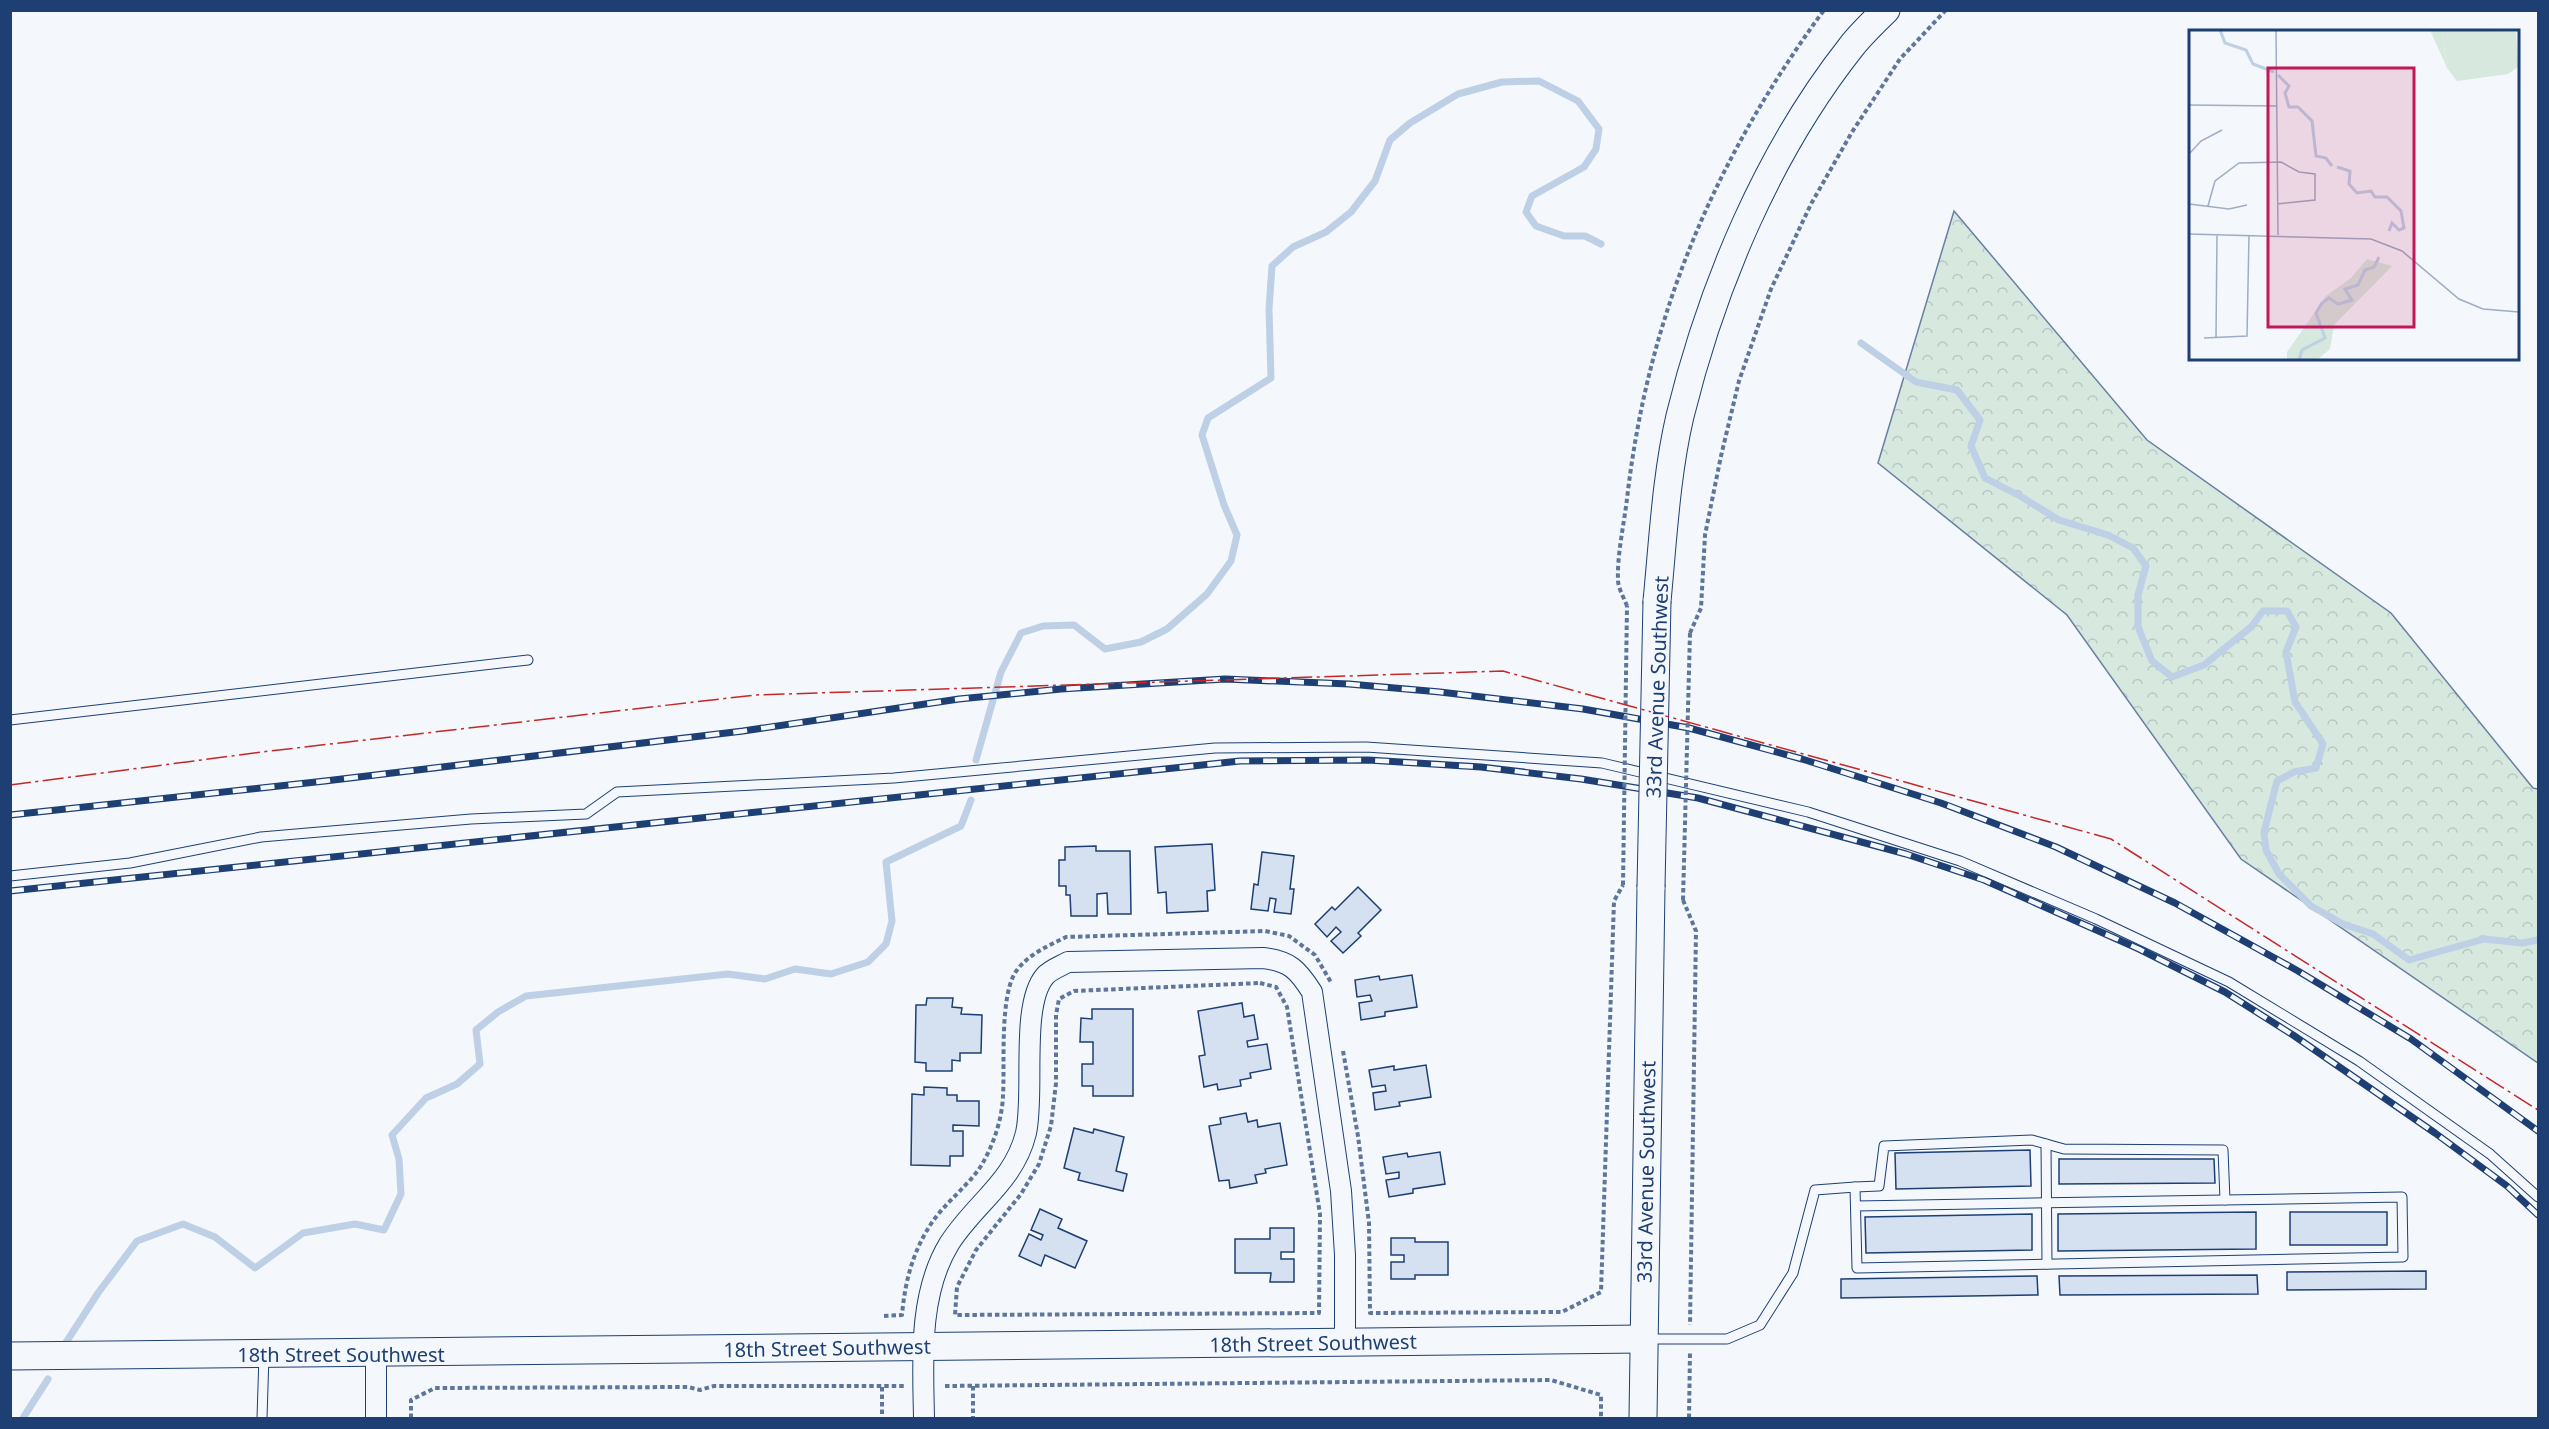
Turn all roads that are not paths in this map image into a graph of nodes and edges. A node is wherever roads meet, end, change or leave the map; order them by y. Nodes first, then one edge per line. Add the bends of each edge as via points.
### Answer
1 (1886, 10) edge
2 (528, 660) dead end
3 (10, 720) edge
4 (10, 876) edge
5 (2046, 1144) junction
6 (1855, 1187) junction
7 (2538, 1197) edge
8 (2225, 1200) junction
9 (2046, 1203) junction
10 (1856, 1206) junction
11 (2048, 1264) junction
12 (1643, 1339) junction
13 (1344, 1342) junction
14 (923, 1347) junction
15 (376, 1353) junction
16 (264, 1354) junction
17 (10, 1356) edge
18 (262, 1419) edge
19 (376, 1419) edge
20 (924, 1419) edge
21 (1643, 1419) edge

1 - 12 street, 33rd Avenue Southwest, bridge via 1852,46 1804,114 1744,227 1726,271 1680,417 1668,488 1657,601
2 - 3 lane
4 - 7 lane via 130,863 261,837 471,819 586,814 617,792 894,778 1215,747 1366,747 1602,763 1808,812 1960,861 2096,918 2229,982 2359,1061 2490,1154
5 - 6 lane via 2032,1140 1884,1146 1879,1186
5 - 8 lane via 2064,1149 2223,1150
5 - 9 lane
6 - 10 lane
6 - 12 lane via 1815,1190 1793,1273 1760,1325 1727,1339
8 - 9 lane
8 - 11 lane via 2402,1197 2403,1257
9 - 10 lane
9 - 11 lane
10 - 11 lane via 1857,1268
12 - 13 street, 18th Street Southwest
12 - 21 street, 33rd Avenue Southwest
13 - 14 street, 18th Street Southwest
13 - 14 street via 1341,1191 1312,992 1300,974 1281,960 1263,958 1068,962 1045,974 1033,997 1026,1132 1010,1173 949,1245 933,1278
14 - 15 street, 18th Street Southwest
14 - 20 street
15 - 16 street, 18th Street Southwest
15 - 19 street
16 - 17 street, 18th Street Southwest
16 - 18 lane

